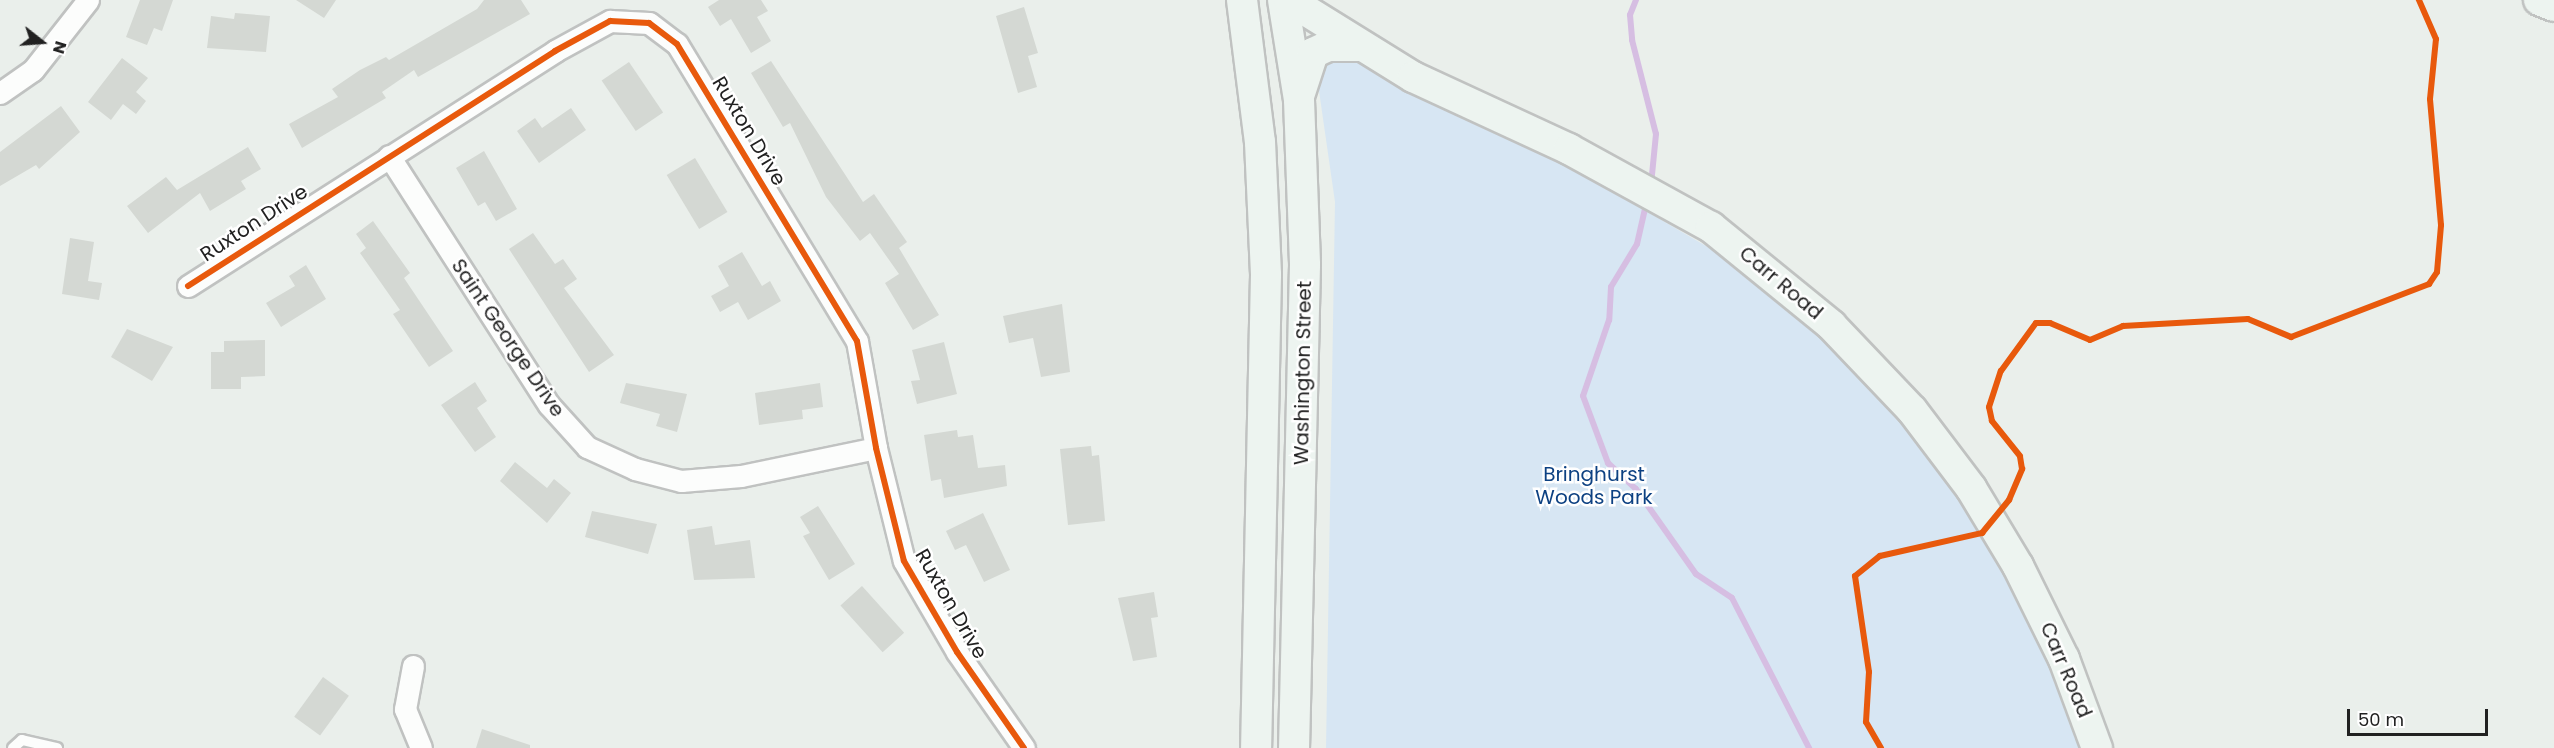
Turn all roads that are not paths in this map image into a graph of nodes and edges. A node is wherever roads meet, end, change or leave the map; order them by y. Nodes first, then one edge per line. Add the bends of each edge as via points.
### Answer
1 (88, 0) edge
2 (1242, 0) edge
3 (2539, 0) edge
4 (2554, 6) edge
5 (1293, 9) edge
6 (1359, 46) junction
7 (1253, 82) junction
8 (0, 93) edge
9 (1299, 100) junction
10 (389, 156) junction
11 (188, 286) dead end
12 (876, 448) junction
13 (413, 666) dead end
14 (14, 748) edge
15 (57, 748) edge
16 (421, 748) edge
17 (1024, 748) edge
18 (1256, 748) edge
19 (1294, 748) edge
20 (2097, 748) edge

1 - 8 street via 33,70
2 - 7 main road, Washington Street
3 - 4 main road
5 - 6 main road, Carr Road
5 - 7 main road via 1265,40
5 - 9 main road, Washington Street
6 - 9 main road via 1328,46 1313,53
6 - 20 main road, Carr Road via 1413,77 1569,149 1711,227 1831,325 1912,410 1971,488 2018,566 2064,659
7 - 18 main road, Washington Street via 1266,275
9 - 19 main road, Washington Street via 1305,265
10 - 11 street, Ruxton Drive
10 - 12 street, Saint George Drive via 549,405 587,447 635,469 681,481 741,476
10 - 12 street, Ruxton Drive via 610,21 649,23 677,44 857,341
12 - 17 street, Ruxton Drive via 904,561 957,652
13 - 16 street via 405,709
14 - 15 lane via 22,740

